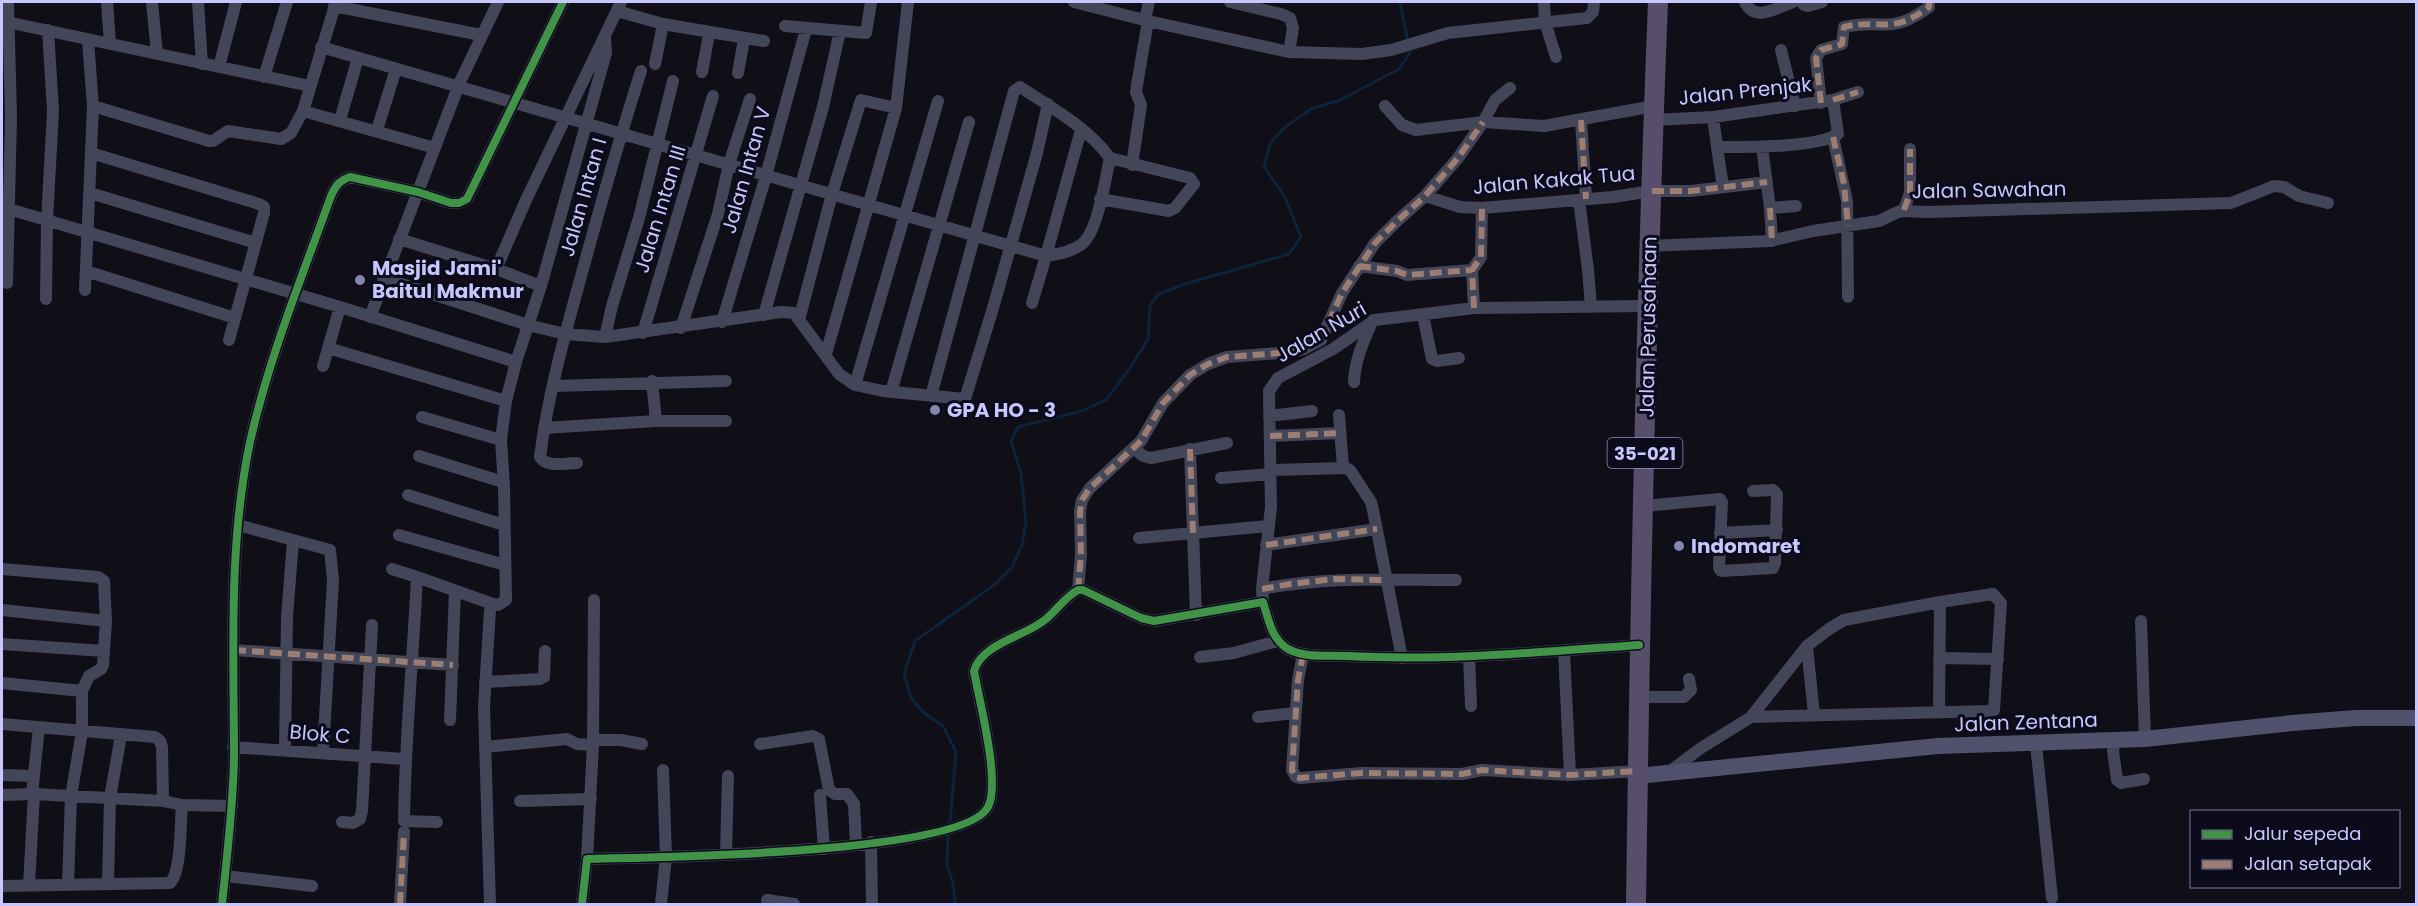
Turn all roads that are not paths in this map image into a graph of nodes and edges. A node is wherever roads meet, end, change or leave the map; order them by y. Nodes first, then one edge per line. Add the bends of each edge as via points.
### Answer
1 (8, 2) edge
2 (107, 2) edge
3 (152, 2) edge
4 (198, 2) edge
5 (236, 2) edge
6 (287, 2) edge
7 (498, 2) edge
8 (563, 2) edge
9 (871, 2) edge
10 (908, 2) edge
11 (1074, 2) edge
12 (1149, 2) edge
13 (1230, 2) edge
14 (1544, 2) edge
15 (1594, 2) edge
16 (1658, 2) edge
17 (1745, 2) edge
18 (1793, 2) edge
19 (1802, 2) edge
20 (1822, 2) edge
21 (1929, 2) edge
22 (335, 4) edge
23 (619, 6) edge
24 (1147, 21) junction
25 (5, 22) edge
26 (1545, 22) junction
27 (663, 24) junction
28 (785, 26) dead end
29 (806, 29) junction
30 (48, 30) junction
31 (840, 31) junction
32 (709, 34) junction
33 (481, 35) junction
34 (604, 37) junction
35 (744, 39) junction
36 (88, 41) junction
37 (764, 41) dead end
38 (110, 44) junction
39 (321, 47) junction
40 (1781, 50) dead end
41 (1288, 52) junction
42 (157, 54) junction
43 (1556, 57) dead end
44 (358, 58) junction
45 (202, 64) junction
46 (655, 64) dead end
47 (219, 67) junction
48 (396, 69) junction
49 (642, 71) dead end
50 (702, 72) dead end
51 (738, 73) dead end
52 (264, 76) junction
53 (673, 81) dead end
54 (309, 86) junction
55 (459, 87) junction
56 (1510, 88) dead end
57 (1858, 92) dead end
58 (714, 96) dead end
59 (750, 99) dead end
60 (938, 101) dead end
61 (514, 102) junction
62 (1830, 103) junction
63 (1048, 104) junction
64 (93, 106) junction
65 (1385, 106) dead end
66 (1795, 106) junction
67 (896, 108) junction
68 (303, 111) junction
69 (1654, 113) junction
70 (565, 116) junction
71 (1713, 117) junction
72 (340, 120) junction
73 (1581, 120) junction
74 (969, 122) dead end
75 (1483, 122) junction
76 (586, 124) junction
77 (377, 130) junction
78 (1081, 130) junction
79 (621, 134) junction
80 (1833, 137) junction
81 (658, 144) junction
82 (1717, 147) junction
83 (1762, 147) junction
84 (435, 148) junction
85 (1910, 149) dead end
86 (91, 153) junction
87 (696, 156) junction
88 (1110, 158) junction
89 (729, 164) junction
90 (1132, 165) junction
91 (766, 176) junction
92 (1767, 182) junction
93 (799, 185) junction
94 (1723, 187) junction
95 (1652, 191) junction
96 (418, 192) junction
97 (90, 193) junction
98 (832, 194) junction
99 (1425, 196) junction
100 (1100, 199) junction
101 (1582, 199) junction
102 (2328, 203) dead end
103 (869, 206) junction
104 (1796, 206) dead end
105 (5, 208) edge
106 (1482, 208) junction
107 (1770, 208) junction
108 (1904, 210) junction
109 (906, 215) junction
110 (47, 221) junction
111 (938, 225) junction
112 (1848, 226) junction
113 (87, 233) junction
114 (974, 234) junction
115 (399, 239) junction
116 (1772, 241) junction
117 (256, 243) junction
118 (1648, 246) junction
119 (1010, 247) junction
120 (1046, 256) junction
121 (1359, 266) junction
122 (496, 268) junction
123 (1472, 270) junction
124 (86, 271) junction
125 (383, 278) junction
126 (246, 281) junction
127 (7, 283) dead end
128 (541, 286) junction
129 (85, 290) dead end
130 (296, 294) junction
131 (1848, 297) dead end
132 (46, 299) dead end
133 (1032, 303) dead end
134 (1591, 306) junction
135 (1646, 306) junction
136 (340, 308) junction
137 (1474, 308) junction
138 (764, 315) junction
139 (1423, 315) junction
140 (370, 316) junction
141 (235, 318) junction
142 (799, 320) junction
143 (1373, 320) junction
144 (722, 322) junction
145 (528, 325) junction
146 (681, 328) junction
147 (644, 333) junction
148 (565, 334) junction
149 (605, 337) junction
150 (230, 340) dead end
151 (328, 348) junction
152 (826, 354) junction
153 (1308, 354) junction
154 (1460, 358) dead end
155 (516, 362) junction
156 (323, 366) dead end
157 (652, 381) junction
158 (726, 381) dead end
159 (1354, 381) dead end
160 (855, 385) junction
161 (553, 386) junction
162 (891, 392) junction
163 (931, 396) junction
164 (506, 401) junction
165 (1312, 411) dead end
166 (1338, 415) dead end
167 (1269, 416) junction
168 (422, 417) dead end
169 (726, 420) dead end
170 (656, 421) junction
171 (544, 428) junction
172 (1340, 433) junction
173 (1270, 436) junction
174 (501, 440) junction
175 (1227, 443) dead end
176 (1190, 449) junction
177 (1136, 450) junction
178 (419, 456) dead end
179 (577, 464) dead end
180 (1343, 468) junction
181 (1271, 472) junction
182 (1221, 478) dead end
183 (504, 482) junction
184 (1754, 491) dead end
185 (408, 495) dead end
186 (1644, 506) junction
187 (238, 525) junction
188 (504, 525) junction
189 (1269, 526) junction
190 (1377, 529) junction
191 (1777, 530) junction
192 (1193, 533) junction
193 (1720, 533) junction
194 (399, 535) dead end
195 (1139, 538) dead end
196 (293, 541) junction
197 (1266, 545) junction
198 (505, 565) junction
199 (2, 569) edge
200 (392, 569) dead end
201 (417, 577) junction
202 (1387, 580) junction
203 (1456, 580) dead end
204 (1262, 589) junction
205 (1078, 590) junction
206 (455, 591) junction
207 (594, 600) dead end
208 (1263, 602) junction
209 (1940, 602) junction
210 (2, 610) edge
211 (490, 610) dead end
212 (1196, 615) junction
213 (106, 621) junction
214 (2141, 621) dead end
215 (372, 625) dead end
216 (1277, 641) junction
217 (2, 644) edge
218 (1639, 645) junction
219 (1807, 646) junction
220 (234, 650) junction
221 (104, 651) junction
222 (545, 651) dead end
223 (1564, 651) junction
224 (286, 654) junction
225 (1302, 654) junction
226 (328, 657) junction
227 (1200, 657) dead end
228 (1469, 657) junction
229 (1402, 658) junction
230 (1939, 658) junction
231 (370, 659) junction
232 (1998, 659) junction
233 (413, 662) junction
234 (453, 665) junction
235 (1689, 679) dead end
236 (485, 682) junction
237 (2, 683) edge
238 (82, 691) junction
239 (1638, 697) junction
240 (1472, 706) dead end
241 (1938, 712) junction
242 (1295, 714) junction
243 (1814, 715) junction
244 (1258, 717) dead end
245 (1751, 717) junction
246 (2416, 718) edge
247 (450, 720) dead end
248 (2, 724) edge
249 (39, 727) junction
250 (81, 732) junction
251 (121, 735) junction
252 (2145, 739) junction
253 (2115, 740) junction
254 (593, 742) junction
255 (642, 744) dead end
256 (760, 744) dead end
257 (2036, 744) junction
258 (234, 747) junction
259 (485, 747) junction
260 (285, 750) junction
261 (323, 752) junction
262 (363, 756) junction
263 (404, 759) junction
264 (663, 770) dead end
265 (1637, 773) junction
266 (1666, 774) junction
267 (2, 775) edge
268 (33, 776) junction
269 (1570, 776) junction
270 (728, 777) dead end
271 (2144, 779) dead end
272 (33, 794) junction
273 (2, 795) edge
274 (820, 795) dead end
275 (70, 796) junction
276 (110, 798) junction
277 (591, 799) junction
278 (163, 801) junction
279 (520, 801) dead end
280 (182, 805) junction
281 (232, 806) junction
282 (342, 822) dead end
283 (437, 822) dead end
284 (404, 832) dead end
285 (872, 842) junction
286 (856, 844) junction
287 (824, 849) junction
288 (726, 855) junction
289 (666, 857) junction
290 (586, 859) junction
291 (225, 876) junction
292 (108, 883) junction
293 (68, 884) junction
294 (29, 885) junction
295 (2, 886) edge
296 (312, 886) dead end
297 (2052, 898) dead end
298 (767, 900) dead end
299 (222, 904) edge
300 (400, 904) edge
301 (490, 904) edge
302 (582, 904) edge
303 (661, 904) edge
304 (794, 904) edge
305 (872, 904) edge
306 (1636, 904) edge

1 - 25 street
2 - 38 street
3 - 42 street
4 - 45 street
5 - 47 street
6 - 52 street
7 - 33 street
8 - 61 street
9 - 31 street via 866,33
10 - 67 street
11 - 24 street
12 - 24 street
13 - 41 street via 1290,18 1293,28
14 - 26 street
15 - 26 street via 1593,12 1587,18
16 - 69 main road, Jalan Perusahaan / 35-021
17 - 18 street via 1752,12 1759,14
19 - 20 street via 1808,6
21 - 62 street via 1929,7 1906,22 1844,27 1842,44 1821,50 1816,58
22 - 33 street
22 - 39 street
23 - 27 street
23 - 34 street
24 - 41 street
24 - 90 street via 1136,92 1141,105
25 - 30 street
25 - 105 street via 11,117
26 - 41 street via 1448,33 1362,54
26 - 43 street
27 - 32 street
27 - 46 street
28 - 29 street
29 - 31 street
29 - 91 street, Jalan Intan V
30 - 36 street
30 - 110 street via 53,111
31 - 93 street
32 - 35 street
32 - 50 street
33 - 55 street
34 - 70 street
34 - 76 street via 606,53
35 - 37 street
35 - 51 street
36 - 38 street
36 - 64 street
38 - 42 street
39 - 44 street
39 - 54 street
40 - 66 street
42 - 45 street
44 - 48 street
44 - 72 street
45 - 47 street
47 - 52 street
48 - 55 street
48 - 77 street
49 - 79 street, Jalan Intan I
52 - 54 street
53 - 81 street
54 - 68 street
55 - 61 street
55 - 84 street
56 - 75 street via 1495,100
57 - 62 street, Jalan Prenjak
58 - 87 street, Jalan Intan III
59 - 89 street
60 - 109 street
61 - 70 street
61 - 96 street via 467,199 451,203
62 - 66 street, Jalan Prenjak
62 - 80 street via 1839,131
63 - 78 street
63 - 114 street via 1020,87 1014,91
63 - 119 street
64 - 68 street via 213,141 228,131 281,139 291,133
64 - 86 street
65 - 75 street, Jalan Prenjak via 1410,129
66 - 71 street, Jalan Prenjak
67 - 98 street via 861,100
67 - 103 street
68 - 72 street
69 - 71 street, Jalan Prenjak
69 - 73 street, Jalan Prenjak
69 - 95 main road, Jalan Perusahaan / 35-021
70 - 76 street
70 - 122 street
71 - 82 street
72 - 77 street
73 - 75 street, Jalan Prenjak via 1534,126
73 - 101 street
74 - 111 street
75 - 99 street
76 - 79 street
76 - 128 street
77 - 84 street
78 - 88 street
78 - 120 street
79 - 81 street
79 - 148 street, Jalan Intan I
80 - 83 street
80 - 112 street via 1844,184
81 - 87 street
81 - 149 street
82 - 83 street
82 - 94 street
83 - 92 street
84 - 96 street
85 - 108 street via 1911,187
86 - 97 street
86 - 117 street via 259,204 264,213
87 - 89 street
87 - 147 street, Jalan Intan III
88 - 90 street
88 - 100 street
89 - 91 street
89 - 146 street via 718,214
90 - 100 street via 1190,178 1194,184 1169,211
91 - 93 street
91 - 144 street, Jalan Intan V
92 - 94 street, Jalan Kakak Tua
92 - 107 street
93 - 98 street
93 - 138 street
94 - 95 street, Jalan Kakak Tua
95 - 101 street, Jalan Kakak Tua
95 - 118 main road, Jalan Perusahaan / 35-021
96 - 115 street
96 - 130 street via 360,178 341,180
97 - 113 street
97 - 117 street
98 - 103 street
98 - 142 street
99 - 106 street, Jalan Kakak Tua via 1460,207
99 - 121 street via 1382,236
100 - 120 street via 1083,243
101 - 106 street, Jalan Kakak Tua
101 - 134 street
102 - 108 street, Jalan Sawahan via 2274,186 2231,203
103 - 109 street
103 - 152 street
104 - 107 street
105 - 110 street
105 - 127 street
106 - 123 street via 1481,257
107 - 116 street
108 - 112 street, Jalan Sawahan via 1880,221
109 - 111 street
109 - 160 street
110 - 113 street
110 - 132 street
111 - 114 street
111 - 162 street
112 - 116 street, Jalan Sawahan
112 - 131 street
113 - 124 street
113 - 126 street
114 - 119 street
114 - 163 street
115 - 122 street
115 - 125 street
116 - 118 street, Jalan Sawahan
117 - 126 street
118 - 135 main road, Jalan Perusahaan / 35-021
119 - 120 street
119 - 163 street via 968,396 956,400
120 - 133 street
121 - 123 street via 1407,275
121 - 153 street via 1321,340
122 - 128 street
123 - 137 street
124 - 129 street
124 - 141 street
125 - 140 street
125 - 145 street
126 - 130 street
126 - 141 street
128 - 145 street
130 - 136 street
130 - 187 street via 273,356 250,443
134 - 135 street, Jalan Nuri
134 - 137 street, Jalan Nuri
135 - 186 main road, Jalan Perusahaan / 35-021
136 - 140 street
136 - 151 street
137 - 139 street, Jalan Nuri
138 - 142 street via 794,313
138 - 144 street
139 - 143 street, Jalan Nuri
139 - 154 street via 1432,359
140 - 155 street
141 - 150 street
142 - 152 street
143 - 153 street, Jalan Nuri via 1333,349
143 - 159 street via 1360,350
144 - 146 street
145 - 148 street
145 - 155 street
146 - 147 street
147 - 149 street
148 - 149 street
148 - 161 street, Jalan Intan I
151 - 156 street
151 - 164 street
152 - 160 street via 839,374
153 - 167 street, Jalan Nuri via 1272,384
153 - 177 street via 1227,357 1208,364 1190,375 1163,403
155 - 164 street
157 - 158 street
157 - 161 street
157 - 170 street
160 - 162 street
161 - 171 street, Jalan Intan I
162 - 163 street
164 - 174 street
165 - 167 street
166 - 172 street
167 - 173 street, Jalan Nuri
168 - 174 street
169 - 170 street
170 - 171 street
171 - 179 street, Jalan Intan I via 542,460 546,464
172 - 173 street
172 - 180 street
173 - 181 street, Jalan Nuri
174 - 183 street
175 - 176 street
176 - 177 street via 1151,458
176 - 192 street
177 - 205 street via 1090,488 1082,500
178 - 183 street
180 - 181 street
180 - 190 street via 1350,470 1371,502
181 - 182 street
181 - 189 street, Jalan Nuri
183 - 188 street
184 - 191 street via 1776,491
185 - 188 street
186 - 193 street via 1720,499
186 - 218 main road, Jalan Perusahaan / 35-021
187 - 196 street
187 - 220 street via 232,602
188 - 198 street
189 - 192 street
189 - 197 street, Jalan Nuri
190 - 197 street
190 - 202 street
191 - 193 street
191 - 193 street via 1775,566 1724,572 1719,568
192 - 195 street
192 - 212 street
194 - 198 street
196 - 224 street
196 - 226 street via 330,550 333,580
197 - 204 street, Jalan Nuri
198 - 206 street via 506,600 502,603
199 - 213 street via 104,580
200 - 201 street
201 - 206 street
201 - 233 street
202 - 203 street
202 - 204 street via 1335,579
202 - 229 street
204 - 208 street, Jalan Nuri
205 - 212 street via 1154,621
205 - 285 street via 1045,620 996,647 976,664 974,671 991,765 989,806 966,825
206 - 234 street
207 - 254 street
208 - 212 street
208 - 216 street, Jalan Nuri
209 - 219 street via 1844,620
209 - 230 street
209 - 232 street via 1993,594 1997,597 2001,603
210 - 213 street
211 - 236 street
213 - 221 street
214 - 252 street
215 - 231 street
216 - 225 street
216 - 227 street
217 - 221 street
218 - 223 street
218 - 239 main road, Jalan Perusahaan / 35-021
219 - 243 street
219 - 245 street
220 - 224 street
220 - 258 street
221 - 238 street via 101,669 89,676
222 - 236 street via 544,677
223 - 228 street
223 - 269 street
224 - 226 street
224 - 260 street
225 - 229 street
225 - 242 street
226 - 231 street
226 - 261 street
228 - 229 street
228 - 240 street
230 - 232 street
230 - 241 street
231 - 233 street
231 - 262 street
232 - 241 street via 1994,710
233 - 234 street
233 - 263 street
234 - 247 street
235 - 239 street via 1691,690 1684,697
236 - 259 street
237 - 238 street
238 - 250 street
239 - 265 main road, Jalan Perusahaan / 35-021
241 - 243 street
242 - 244 street
242 - 269 street via 1292,770 1300,778 1361,773 1462,774 1482,770
243 - 245 street
245 - 266 street
246 - 252 street, Jalan Zentana via 2356,718
248 - 249 street
249 - 250 street
249 - 268 street
250 - 251 street
250 - 275 street
251 - 276 street
251 - 278 street via 155,737 160,741
252 - 253 street, Jalan Zentana
253 - 257 street, Jalan Zentana
253 - 271 street via 2118,780 2121,783
254 - 255 street via 621,740
254 - 259 street via 577,744 567,739
254 - 277 street
256 - 286 street via 813,736 819,739 829,790 848,794 853,800
257 - 266 street, Jalan Zentana via 1938,746
257 - 297 street
258 - 260 street, Blok C
258 - 281 street
259 - 301 street
260 - 261 street, Blok C
261 - 262 street, Blok C
262 - 263 street, Blok C
262 - 282 street via 360,819
263 - 283 street via 404,821
264 - 289 street
265 - 266 street, Jalan Zentana
265 - 269 street
265 - 306 main road, Jalan Perusahaan / 35-021
267 - 268 street
268 - 272 street
270 - 288 street
272 - 273 street
272 - 275 street
272 - 294 street
274 - 287 street
275 - 276 street
275 - 293 street
276 - 278 street
276 - 292 street
277 - 279 street
277 - 290 street
278 - 280 street
280 - 281 street
280 - 292 street via 173,881
281 - 291 street
284 - 300 street
285 - 286 street
285 - 305 street
286 - 287 street
287 - 288 street
288 - 289 street
289 - 290 street
289 - 303 street
290 - 302 street
291 - 296 street
291 - 299 street
292 - 293 street
293 - 294 street
294 - 295 street
298 - 304 street

